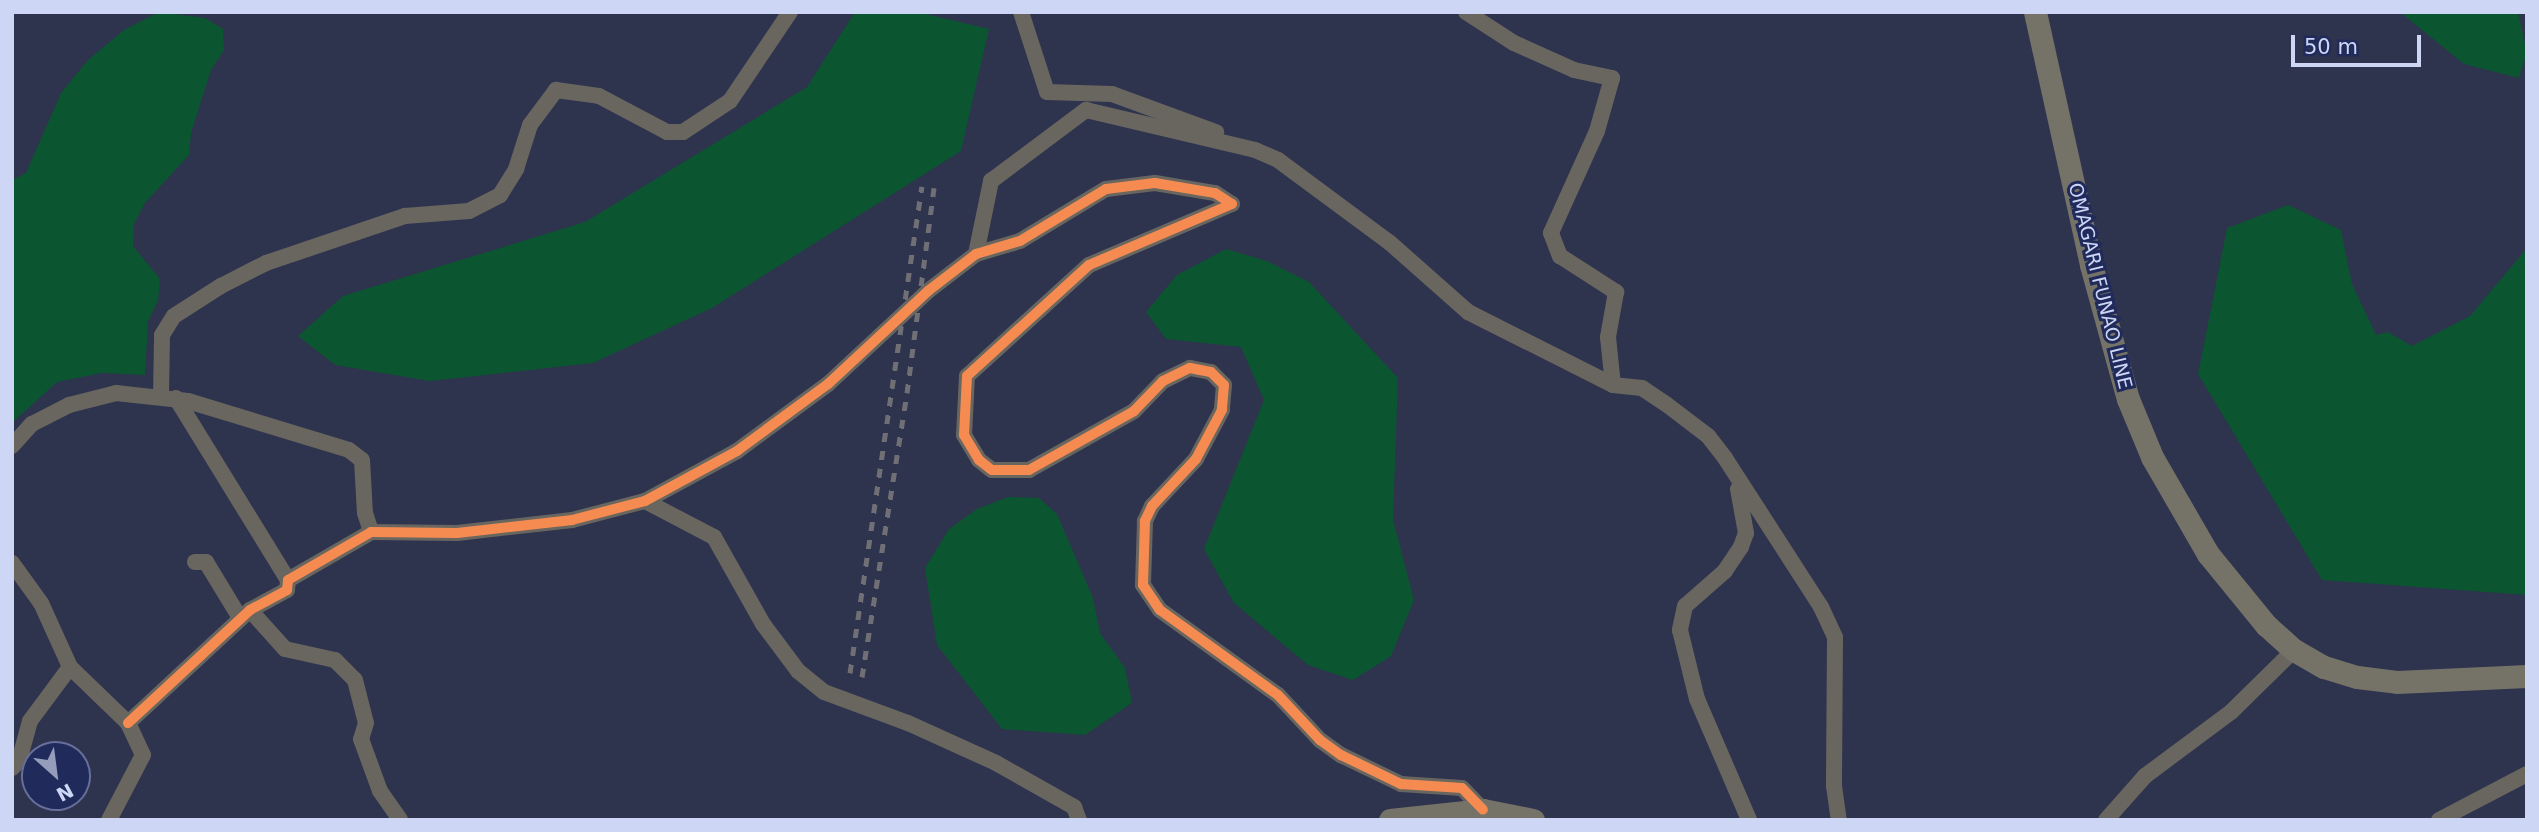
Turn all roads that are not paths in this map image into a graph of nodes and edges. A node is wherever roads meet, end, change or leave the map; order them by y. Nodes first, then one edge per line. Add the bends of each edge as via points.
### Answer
1 (790, 12) edge
2 (1021, 12) edge
3 (1466, 12) edge
4 (2035, 12) edge
5 (1220, 141) junction
6 (976, 254) junction
7 (1613, 385) junction
8 (169, 396) junction
9 (12, 446) edge
10 (1725, 458) junction
11 (645, 501) junction
12 (371, 532) junction
13 (195, 562) dead end
14 (12, 563) edge
15 (288, 580) junction
16 (245, 614) junction
17 (2294, 650) junction
18 (70, 667) junction
19 (2527, 676) edge
20 (128, 723) junction
21 (12, 768) edge
22 (2527, 774) edge
23 (1483, 810) junction
24 (109, 820) edge
25 (400, 820) edge
26 (1079, 820) edge
27 (1390, 820) edge
28 (1533, 820) edge
29 (1749, 820) edge
30 (1839, 820) edge
31 (2106, 820) edge
32 (2439, 820) edge

1 - 8 street via 730,101 683,132 667,132 599,96 555,90 535,115 516,169 500,194 469,211 405,216 266,263 220,286 174,316 162,335
2 - 5 street via 1047,92 1112,94 1215,130
3 - 7 street via 1514,43 1574,70 1612,78 1597,131 1551,233 1560,256 1616,292 1608,337
4 - 17 main road, OMAGARI FUNAO LINE via 2091,265 2128,399 2152,457 2208,554 2248,606
5 - 6 street via 1086,110 991,181
5 - 7 street via 1255,150 1298,172 1468,312
6 - 11 street via 928,291 828,384 737,451
6 - 23 street via 1020,241 1106,188 1155,183 1215,193 1232,204 1089,265 967,376 964,435 979,460 992,470 1029,470 1134,411 1163,381 1190,368 1211,372 1224,385 1222,410 1196,458 1152,506 1145,521 1143,585 1160,610 1278,695 1320,740 1341,755 1401,784 1462,788
7 - 10 street via 1642,388 1708,436
8 - 9 street via 116,394 69,405 32,424
8 - 12 street via 243,414 349,450 362,460 365,513
8 - 15 street
10 - 29 street via 1743,501 1746,533 1725,571 1685,606 1680,630 1697,699
10 - 30 street via 1821,607 1835,637 1834,786
11 - 12 street via 559,522 457,533
11 - 26 street via 714,537 763,624 797,671 824,692 996,763 1073,807
12 - 15 street
13 - 16 street via 206,562
14 - 18 street via 41,603
15 - 16 street via 287,590
16 - 20 street
16 - 25 street via 285,649 335,660 355,680 366,723 361,739 380,791
17 - 19 main road, OMAGARI FUNAO LINE via 2324,667 2371,679 2443,683
17 - 31 street via 2231,712 2145,776
18 - 20 street
18 - 21 street via 30,721 19,761
20 - 24 street via 143,755
22 - 32 street
23 - 27 main road
23 - 28 main road

